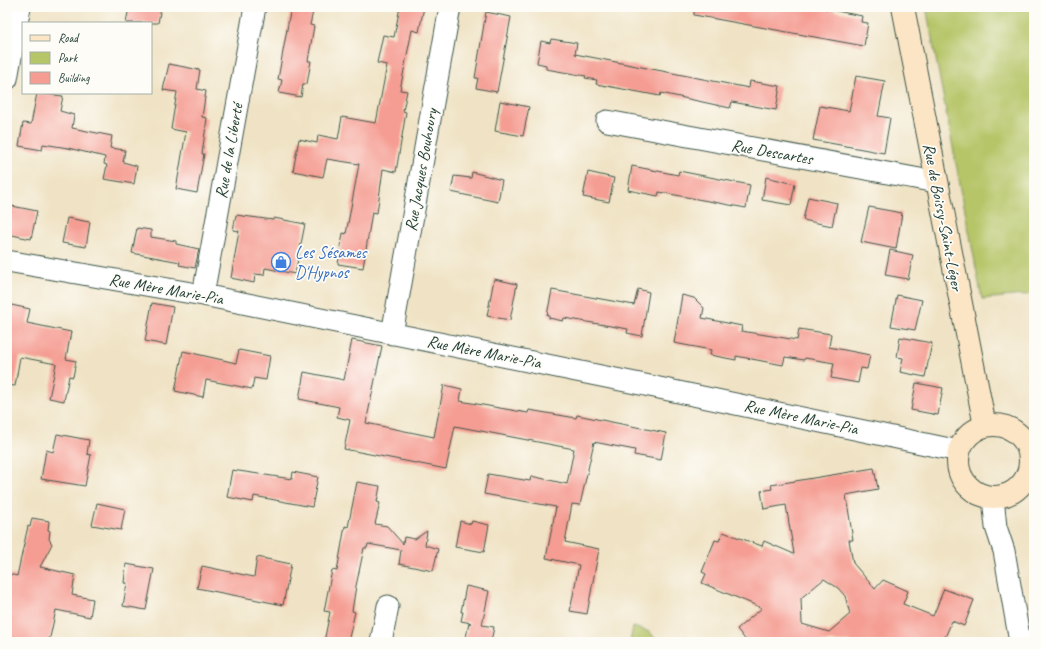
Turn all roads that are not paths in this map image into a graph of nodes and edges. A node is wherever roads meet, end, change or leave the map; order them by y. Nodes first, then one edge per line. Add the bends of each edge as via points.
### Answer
1 (20, 7) edge
2 (255, 7) edge
3 (450, 7) edge
4 (903, 7) edge
5 (7, 79) edge
6 (607, 121) dead end
7 (936, 182) junction
8 (7, 261) edge
9 (203, 295) junction
10 (392, 334) junction
11 (985, 426) junction
12 (959, 451) junction
13 (1032, 472) edge
14 (993, 498) junction
15 (388, 606) dead end
16 (381, 642) edge
17 (1020, 642) edge

1 - 5 street
2 - 9 street, Rue de la Liberté
3 - 10 street, Rue Jacques Bouhoury
4 - 7 main road, Rue de Boissy-Saint-Léger
6 - 7 street, Rue Descartes
7 - 11 main road, Rue de Boissy-Saint-Léger
8 - 9 street, Rue Mère Marie-Pia
9 - 10 street, Rue Mère Marie-Pia
10 - 12 street, Rue Mère Marie-Pia
11 - 12 main road via 973,431 964,440
11 - 13 main road via 996,425 1016,432 1029,450
12 - 14 main road via 957,462 964,483 972,491
13 - 14 main road via 1015,491
14 - 17 street via 996,527 1004,551
15 - 16 street

